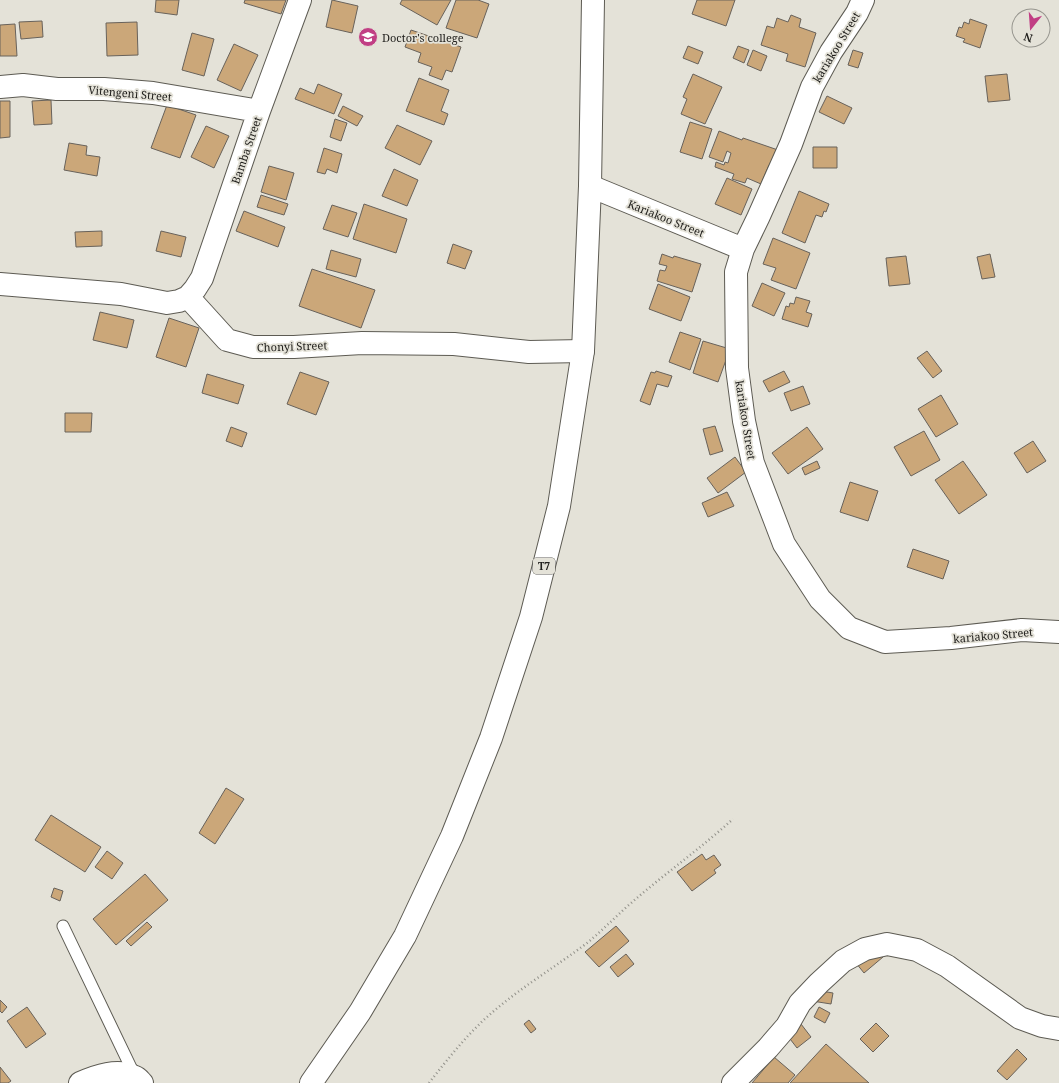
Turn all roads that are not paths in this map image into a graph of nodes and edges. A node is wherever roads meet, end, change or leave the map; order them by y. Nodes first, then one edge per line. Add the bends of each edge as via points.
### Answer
1 (300, 0) edge
2 (593, 0) edge
3 (863, 0) edge
4 (0, 87) edge
5 (259, 111) junction
6 (590, 186) junction
7 (743, 249) junction
8 (0, 284) edge
9 (188, 297) junction
10 (583, 351) junction
11 (1059, 632) edge
12 (63, 926) dead end
13 (1059, 1029) edge
14 (139, 1080) edge
15 (80, 1083) edge
16 (311, 1083) edge
17 (733, 1083) edge

1 - 5 main road, Bamba Street
2 - 6 main road, T7
3 - 7 main road, kariakoo Street via 812,88 791,144
4 - 5 main road, Vitengeni Street via 23,85 152,93
5 - 9 main road, Bamba Street via 202,278
6 - 7 main road, Kariakoo Street
6 - 10 main road, T7
7 - 11 main road, kariakoo Street via 736,272 738,368 744,421 753,464 784,544 820,599 849,628 884,642 1022,630
8 - 9 main road via 121,294 167,303
9 - 10 main road, Chonyi Street via 227,340 253,347 362,343 454,344 529,352
10 - 16 main road, T7 via 559,506 531,617 491,738 452,836 405,936 360,1012
12 - 14 lane
13 - 17 main road via 1020,1018 947,966 917,950 887,944 865,948 843,961 819,982 800,1003 787,1026
14 - 15 main road via 120,1073 97,1076

